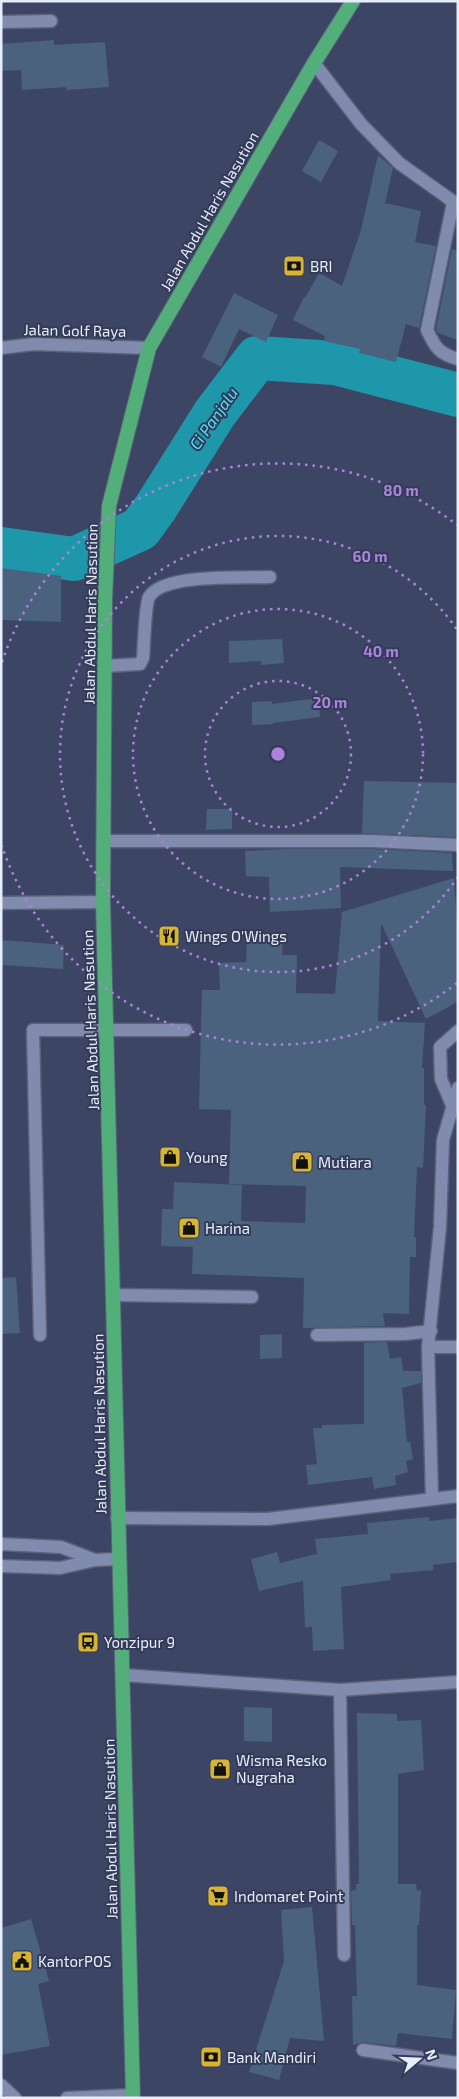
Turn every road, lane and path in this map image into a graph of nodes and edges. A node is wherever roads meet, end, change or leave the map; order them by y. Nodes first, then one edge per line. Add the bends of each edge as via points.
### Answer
1 (353, 1) edge
2 (51, 21) dead end
3 (1, 22) edge
4 (314, 63) junction
5 (455, 204) edge
6 (1, 348) edge
7 (149, 348) junction
8 (458, 359) edge
9 (270, 577) dead end
10 (105, 666) junction
11 (104, 841) junction
12 (458, 845) edge
13 (103, 902) junction
14 (1, 903) edge
15 (107, 1029) junction
16 (186, 1030) dead end
17 (458, 1031) edge
18 (458, 1088) edge
19 (452, 1105) junction
20 (114, 1295) junction
21 (252, 1297) dead end
22 (431, 1331) junction
23 (40, 1335) dead end
24 (317, 1336) dead end
25 (428, 1347) junction
26 (458, 1347) edge
27 (458, 1496) edge
28 (432, 1498) junction
29 (117, 1518) junction
30 (1, 1544) edge
31 (118, 1559) junction
32 (95, 1560) junction
33 (1, 1566) edge
34 (123, 1674) junction
35 (458, 1682) edge
36 (340, 1690) junction
37 (344, 1955) dead end
38 (363, 2050) dead end
39 (458, 2063) edge
40 (1, 2084) edge
41 (133, 2096) edge
42 (15, 2098) edge
43 (67, 2098) edge

1 - 4 highway, Jalan Abdul Haris Nasution
2 - 3 street
4 - 5 street via 361,124 399,163
4 - 7 highway, Jalan Abdul Haris Nasution
5 - 8 street via 427,330 434,346 444,355
6 - 7 street, Jalan Golf Raya via 34,344
7 - 10 highway, Jalan Abdul Haris Nasution via 108,506
9 - 10 street via 192,579 156,589 148,598 144,658 140,664
10 - 11 highway, Jalan Abdul Haris Nasution
11 - 12 street via 342,841
11 - 13 highway, Jalan Abdul Haris Nasution
13 - 14 street
13 - 15 highway, Jalan Abdul Haris Nasution
15 - 16 street
15 - 20 highway, Jalan Abdul Haris Nasution
15 - 23 street via 33,1030
17 - 19 street via 440,1047 441,1079
18 - 19 street
19 - 22 street via 443,1140 440,1228
20 - 21 street
20 - 29 highway, Jalan Abdul Haris Nasution
22 - 24 street
22 - 25 street
25 - 26 street
25 - 28 street
27 - 28 street
28 - 29 street via 268,1519
29 - 31 highway, Jalan Abdul Haris Nasution
30 - 32 street via 61,1547
31 - 32 street
31 - 34 highway, Jalan Abdul Haris Nasution
32 - 33 street via 60,1568
34 - 36 street
34 - 41 highway, Jalan Abdul Haris Nasution
35 - 36 street
36 - 37 street
38 - 39 street
40 - 42 street
41 - 43 street

